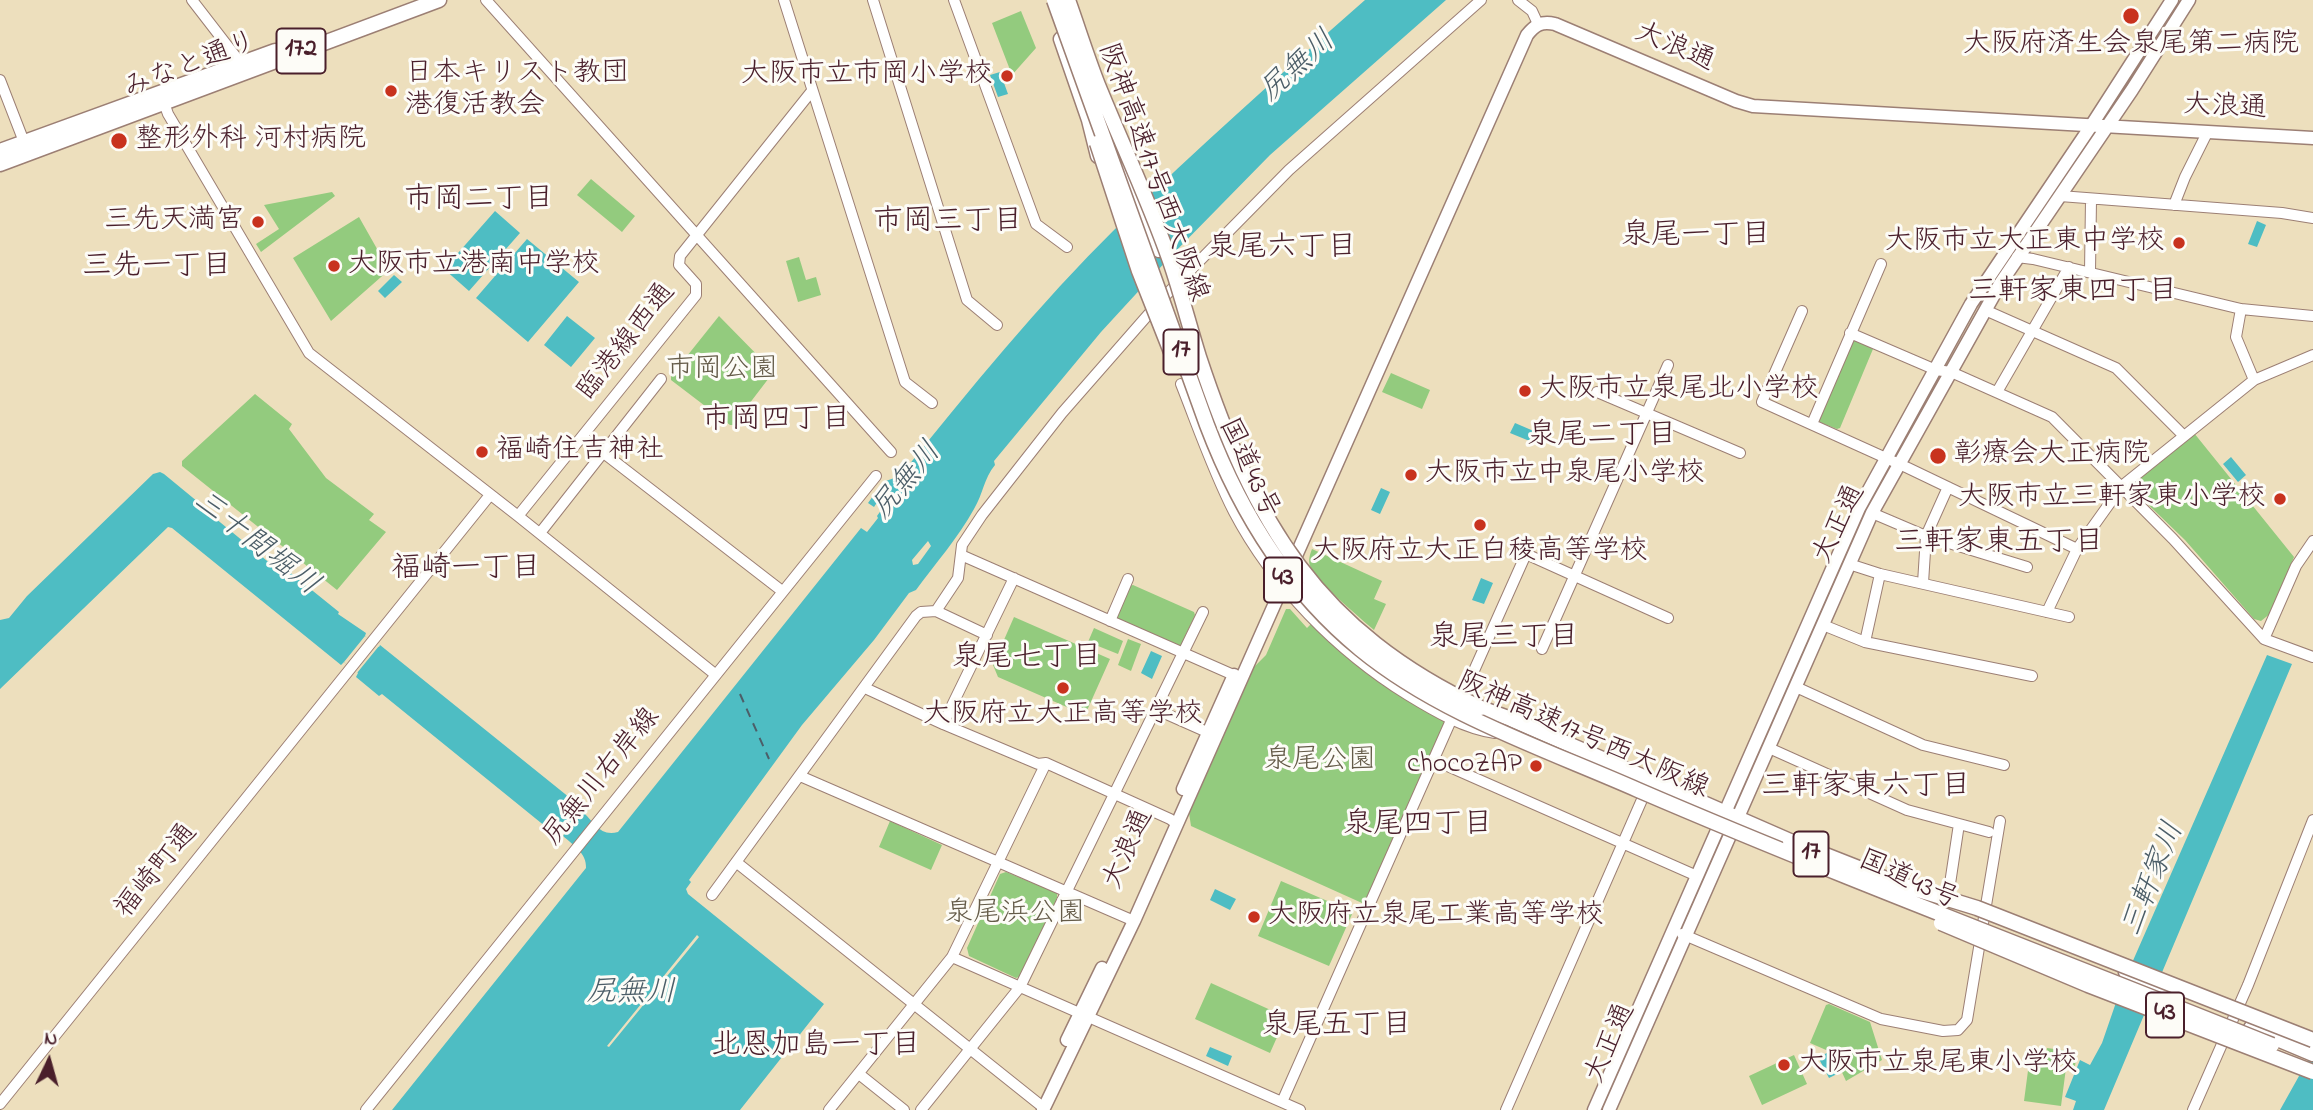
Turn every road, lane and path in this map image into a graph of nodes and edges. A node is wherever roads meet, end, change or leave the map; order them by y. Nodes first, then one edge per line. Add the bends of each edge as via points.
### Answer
1 (192, 0) edge
2 (412, 0) edge
3 (439, 0) edge
4 (486, 0) edge
5 (784, 0) edge
6 (873, 0) edge
7 (954, 0) edge
8 (1051, 0) edge
9 (1067, 0) edge
10 (1481, 0) edge
11 (1518, 0) edge
12 (2172, 0) edge
13 (2189, 0) edge
14 (1538, 24) junction
15 (244, 67) junction
16 (0, 80) edge
17 (811, 92) junction
18 (162, 98) junction
19 (2091, 126) junction
20 (2106, 127) junction
21 (2207, 133) junction
22 (2313, 138) edge
23 (1111, 145) junction
24 (26, 148) junction
25 (0, 151) edge
26 (0, 164) edge
27 (1141, 178) dead end
28 (2060, 196) junction
29 (2091, 200) junction
30 (1114, 204) dead end
31 (2174, 205) junction
32 (2313, 218) edge
33 (696, 237) junction
34 (1067, 247) dead end
35 (2017, 257) junction
36 (1881, 264) dead end
37 (2069, 267) junction
38 (2090, 272) junction
39 (2241, 309) junction
40 (1984, 310) junction
41 (1802, 311) dead end
42 (2313, 316) edge
43 (997, 325) dead end
44 (2032, 330) junction
45 (1850, 332) junction
46 (2313, 355) edge
47 (1202, 358) junction
48 (1176, 365) junction
49 (1668, 365) dead end
50 (1936, 370) junction
51 (1951, 372) junction
52 (661, 379) dead end
53 (2254, 380) junction
54 (1181, 384) dead end
55 (1597, 392) dead end
56 (1997, 393) junction
57 (932, 402) dead end
58 (1646, 414) junction
59 (1812, 424) junction
60 (2184, 436) junction
61 (583, 437) junction
62 (891, 452) dead end
63 (603, 453) junction
64 (1740, 453) dead end
65 (1886, 458) junction
66 (1900, 464) junction
67 (876, 475) dead end
68 (2122, 486) junction
69 (1948, 487) junction
70 (490, 495) junction
71 (1872, 513) junction
72 (518, 516) junction
73 (540, 534) junction
74 (1926, 536) junction
75 (2313, 541) edge
76 (2077, 549) junction
77 (961, 555) junction
78 (1297, 557) junction
79 (1849, 564) junction
80 (2027, 567) dead end
81 (1880, 574) junction
82 (1573, 576) junction
83 (1014, 578) junction
84 (1128, 579) dead end
85 (1923, 583) junction
86 (1284, 586) junction
87 (782, 591) junction
88 (936, 611) junction
89 (1203, 612) dead end
90 (2047, 612) junction
91 (2069, 617) dead end
92 (1668, 618) dead end
93 (1110, 621) junction
94 (1823, 625) junction
95 (987, 635) junction
96 (2264, 639) junction
97 (1865, 642) junction
98 (1542, 649) dead end
99 (1183, 653) junction
100 (2313, 657) edge
101 (716, 675) junction
102 (2032, 676) dead end
103 (1238, 677) junction
104 (1796, 687) junction
105 (865, 688) junction
106 (1464, 693) junction
107 (1155, 709) junction
108 (1452, 718) junction
109 (1511, 719) junction
110 (943, 724) junction
111 (1208, 732) junction
112 (1501, 734) junction
113 (1769, 748) junction
114 (1434, 760) junction
115 (1046, 763) junction
116 (2004, 765) dead end
117 (800, 776) junction
118 (1114, 794) junction
119 (1644, 796) junction
120 (2313, 820) edge
121 (1174, 821) junction
122 (2000, 821) dead end
123 (1728, 823) junction
124 (1959, 824) junction
125 (1989, 832) dead end
126 (1622, 844) junction
127 (736, 862) junction
128 (996, 863) junction
129 (1697, 876) junction
130 (1066, 893) junction
131 (712, 895) dead end
132 (1948, 897) dead end
133 (1997, 916) junction
134 (1130, 920) junction
135 (1673, 932) junction
136 (1686, 935) junction
137 (1984, 942) junction
138 (953, 957) junction
139 (1020, 987) junction
140 (2169, 999) junction
141 (914, 1005) junction
142 (1084, 1014) junction
143 (2209, 1019) junction
144 (2251, 1028) junction
145 (2272, 1045) junction
146 (2313, 1049) edge
147 (969, 1050) junction
148 (2313, 1068) edge
149 (859, 1074) junction
150 (1282, 1102) junction
151 (0, 1104) edge
152 (1040, 1108) edge
153 (366, 1110) edge
154 (829, 1110) edge
155 (904, 1110) edge
156 (921, 1110) edge
157 (1300, 1110) edge
158 (1506, 1110) edge
159 (1594, 1110) edge
160 (1609, 1110) edge
161 (2193, 1110) edge

1 - 15 street
2 - 15 highway, みなと通り / 172
3 - 15 highway, みなと通り / 172
4 - 33 street
5 - 17 street
6 - 43 street via 967,300
7 - 34 street via 1036,224
8 - 23 highway, 阪神高速17号西大阪線 / 17, bridge
8 - 30 highway
8 - 48 highway, 国道43号 / 43, bridge via 1139,271
9 - 23 highway, 阪神高速17号西大阪線 / 17, bridge
9 - 27 highway
9 - 47 highway, 国道43号 / 43, bridge via 1170,261
10 - 77 street via 1289,170 1161,300 1062,413 982,515 963,542
11 - 14 street via 1532,11
12 - 19 main road, 大正通
13 - 20 main road, 大正通
14 - 19 main road, 大浪通 via 1555,24 1753,106
14 - 78 main road, 大浪通 via 1527,35
15 - 18 highway, みなと通り / 172
16 - 24 street
17 - 33 street
17 - 57 street via 905,382
18 - 24 highway, みなと通り / 172
18 - 70 street via 309,353
19 - 20 main road, 大浪通
19 - 50 main road, 大正通 via 1970,304
20 - 21 main road, 大浪通
20 - 28 main road, 大正通
21 - 22 main road, 大浪通
21 - 31 street
23 - 47 highway, bridge
23 - 48 highway, bridge via 1134,239
23 - 140 highway, 阪神高速17号西大阪線 / 17, bridge via 1217,451 1241,502 1300,591 1359,648 1431,698 1493,727 1787,852
24 - 25 highway, みなと通り / 172
24 - 26 highway, みなと通り / 172
28 - 29 street
28 - 35 main road, 大正通
29 - 31 street
29 - 38 street
31 - 32 street
33 - 61 street, 臨港線西通 via 678,262 696,284 696,295
33 - 62 street
35 - 37 street
35 - 40 main road, 大正通
36 - 45 street
37 - 38 street
37 - 44 street
38 - 39 street
39 - 42 street
39 - 53 street via 2236,337
40 - 44 street
40 - 51 main road, 大正通
41 - 59 street via 1762,402
44 - 56 street
44 - 60 street via 2116,368
45 - 50 street
45 - 59 street
46 - 53 street
47 - 78 street via 1255,491
47 - 109 highway, 国道43号 / 43, bridge via 1247,482 1304,574 1378,648 1480,708
48 - 112 highway, 国道43号 / 43, bridge via 1236,513 1286,584 1375,666 1429,702
49 - 58 street
50 - 51 street
50 - 65 main road, 大正通
51 - 56 street
51 - 66 main road, 大正通
52 - 63 street
53 - 60 street
54 - 86 street via 1235,513
55 - 58 street
56 - 68 street via 2052,418
58 - 64 street
58 - 82 street
59 - 65 street
60 - 68 street
61 - 63 street
61 - 72 street, 臨港線西通
63 - 73 street
63 - 87 street
65 - 66 street
65 - 123 main road, 大正通 via 1859,508
66 - 69 street
66 - 71 main road, 大正通
67 - 87 street, 尻無川右岸線
68 - 76 street
68 - 96 street
69 - 74 street
69 - 76 street
70 - 72 street
70 - 151 street, 福崎町通
71 - 74 street
71 - 79 main road, 大正通
72 - 73 street
73 - 101 street
74 - 80 street
74 - 85 street
75 - 96 street via 2296,566
76 - 90 street
77 - 83 street
77 - 88 street via 958,578
78 - 86 main road, 大浪通
78 - 106 street via 1320,587 1364,629 1412,664
79 - 81 street
79 - 94 main road, 大正通
81 - 85 street
81 - 97 street
82 - 92 street
82 - 98 street
82 - 106 street via 1525,554
83 - 93 street
83 - 95 street
84 - 93 street
85 - 90 street
86 - 103 main road, 大浪通
86 - 108 street via 1361,662
87 - 101 street, 尻無川右岸線
88 - 95 street
88 - 105 street via 916,616
89 - 99 street
90 - 91 street
93 - 99 street
94 - 97 street
94 - 104 main road, 大正通
95 - 110 street
96 - 100 street
97 - 102 street
99 - 103 street
99 - 107 street
101 - 153 street, 尻無川右岸線
103 - 111 main road, 大浪通
103 - 121 main road, 大浪通
104 - 113 main road, 大正通
104 - 116 street via 1923,745
105 - 110 street
105 - 117 street
106 - 109 street
107 - 111 street
107 - 118 street
108 - 112 street
108 - 114 street
109 - 123 highway, 国道43号 / 43
110 - 115 street via 1038,764
111 - 121 main road, 大浪通
112 - 119 highway, 国道43号 / 43
113 - 123 main road, 大正通
113 - 124 street via 1907,810
114 - 126 street
114 - 150 street
115 - 118 street
115 - 128 street
117 - 127 street
117 - 128 street
118 - 121 street
118 - 130 street
119 - 123 highway, 国道43号 / 43
119 - 126 street
120 - 161 street
121 - 134 main road, 大浪通
122 - 136 street via 1967,1020 1958,1030 1881,1019
123 - 129 main road, 大正通
123 - 133 highway, 国道43号 / 43, bridge
123 - 136 main road, 大正通
123 - 137 highway, 国道43号 / 43, bridge via 1790,859
124 - 125 street
124 - 132 street
126 - 129 street
126 - 158 street
127 - 131 street
127 - 141 street
128 - 130 street
128 - 138 street
129 - 135 main road, 大正通
130 - 134 street
130 - 139 street
133 - 140 highway, bridge via 2134,976
133 - 146 highway, 国道43号 / 43, bridge
134 - 142 main road, 大浪通
135 - 136 street
135 - 159 main road, 大正通
136 - 160 main road, 大正通
137 - 140 highway, bridge via 2105,986
137 - 148 highway, 国道43号 / 43, bridge
138 - 139 street
138 - 141 street
139 - 142 street
139 - 147 street
140 - 143 highway, 阪神高速17号西大阪線 / 17, bridge
140 - 144 highway, 阪神高速17号西大阪線 / 17
141 - 147 street
141 - 149 street
142 - 150 street
142 - 152 main road, 大浪通
143 - 145 highway, 阪神高速17号西大阪線 / 17, bridge
143 - 148 highway, bridge
144 - 146 highway
144 - 146 highway, 阪神高速17号西大阪線 / 17
145 - 146 highway, 17
145 - 148 highway
147 - 152 street
147 - 156 street
149 - 154 street
149 - 155 street
150 - 157 street

